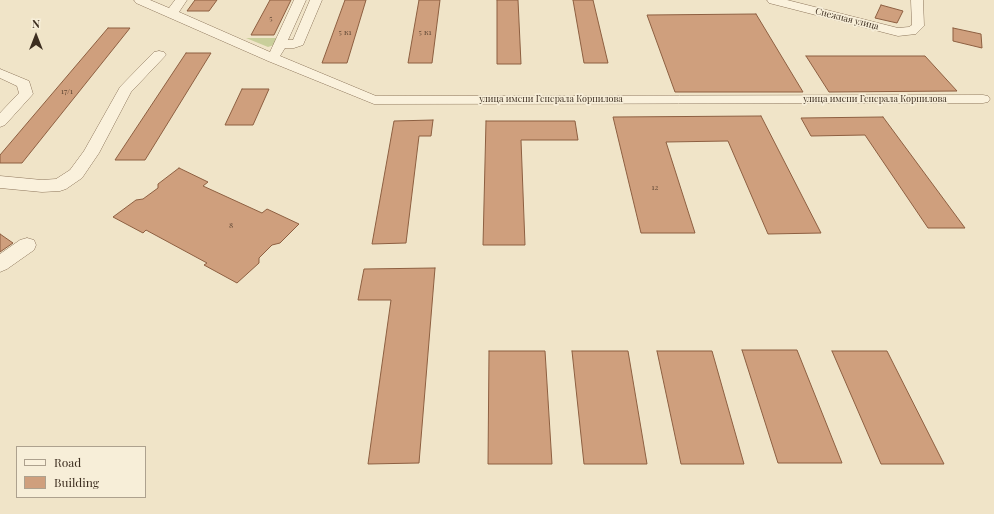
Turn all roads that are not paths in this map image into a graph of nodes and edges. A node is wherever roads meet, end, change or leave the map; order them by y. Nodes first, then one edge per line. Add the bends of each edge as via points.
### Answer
1 (140, 0) edge
2 (181, 0) edge
3 (300, 0) edge
4 (316, 0) edge
5 (773, 0) edge
6 (918, 0) edge
7 (162, 4) edge
8 (172, 13) junction
9 (280, 44) junction
10 (159, 56) dead end
11 (273, 58) junction
12 (0, 74) edge
13 (983, 99) dead end
14 (0, 122) edge
15 (0, 182) edge
16 (27, 246) dead end
17 (0, 264) edge

1 - 7 street, улица имени Генерала Корнилова
2 - 8 street
3 - 9 street
4 - 9 street via 298,42
5 - 6 street, Снежная улица via 898,32 912,31 918,26
7 - 8 street, улица имени Генерала Корнилова
8 - 11 street, улица имени Генерала Корнилова
9 - 11 street
10 - 15 street via 125,90 91,153 76,174 60,185
11 - 13 street, улица имени Генерала Корнилова via 374,100
12 - 14 street via 24,84 26,94
16 - 17 street

